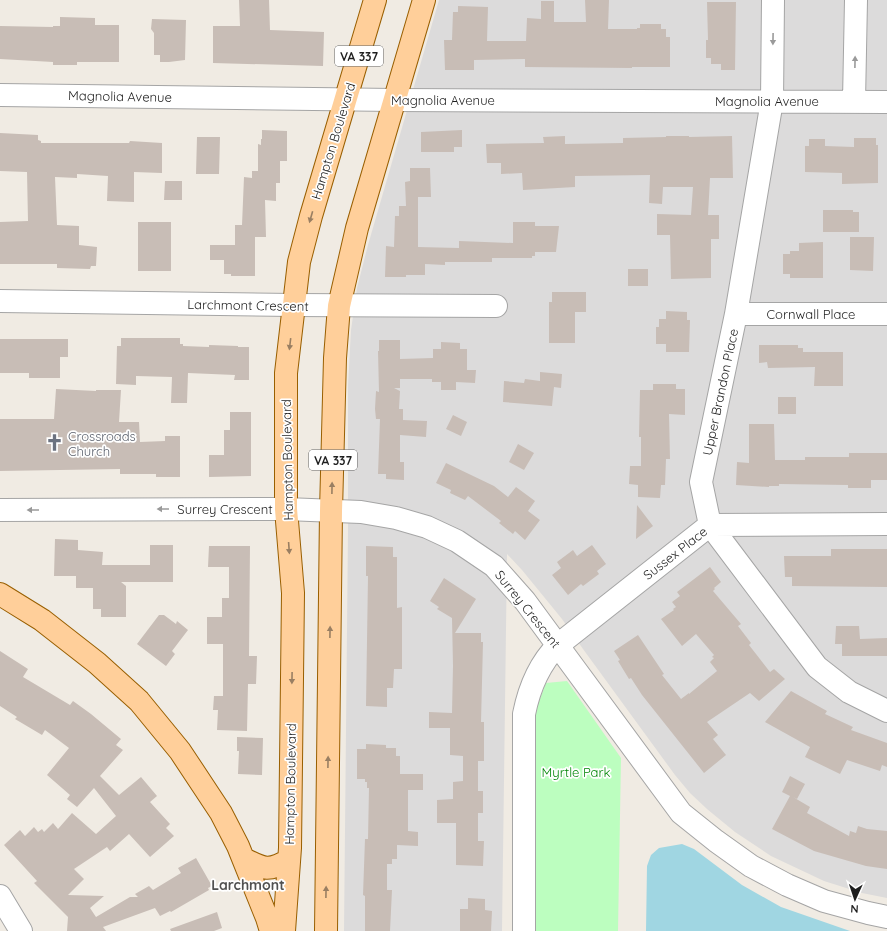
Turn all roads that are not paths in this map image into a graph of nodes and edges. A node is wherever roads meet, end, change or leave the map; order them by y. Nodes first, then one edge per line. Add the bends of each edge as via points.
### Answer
1 (375, 0) edge
2 (424, 0) edge
3 (773, 0) edge
4 (856, 0) edge
5 (0, 94) edge
6 (346, 99) junction
7 (394, 100) junction
8 (772, 101) junction
9 (854, 102) junction
10 (887, 102) edge
11 (0, 301) edge
12 (293, 306) junction
13 (339, 306) junction
14 (496, 306) dead end
15 (736, 314) junction
16 (887, 314) edge
17 (286, 509) junction
18 (0, 510) edge
19 (331, 511) junction
20 (887, 524) edge
21 (710, 525) junction
22 (0, 594) edge
23 (558, 645) junction
24 (887, 711) edge
25 (244, 860) junction
26 (289, 860) junction
27 (0, 896) edge
28 (887, 917) edge
29 (21, 931) edge
30 (271, 931) edge
31 (284, 931) edge
32 (326, 931) edge
33 (524, 931) edge

1 - 6 main road, Hampton Boulevard / VA 337
2 - 7 main road, VA 337
3 -> 8 street, Upper Brandon Place
9 -> 4 street
5 - 6 street, Magnolia Avenue
6 - 7 street, Magnolia Avenue
6 -> 12 main road, Hampton Boulevard / VA 337 via 299,262
7 - 8 street, Magnolia Avenue
7 - 13 main road, VA 337 via 357,228
8 - 9 street, Magnolia Avenue
8 - 15 street, Upper Brandon Place
9 - 10 street, Magnolia Avenue
11 - 12 street, Larchmont Crescent
12 - 13 street, Larchmont Crescent
12 -> 17 main road, Hampton Boulevard / VA 337 via 286,373
13 - 14 street, Larchmont Crescent
19 -> 13 main road, VA 337
15 - 16 street, Cornwall Place
15 - 21 street, Upper Brandon Place via 701,482
17 -> 18 street, Surrey Crescent
17 - 19 street, Surrey Crescent
17 -> 26 main road, Hampton Boulevard / VA 337 via 293,593
19 - 23 street, Surrey Crescent via 361,512 396,518 427,527 457,541 494,566 525,601
32 -> 19 main road, VA 337
20 - 21 street, Sussex Place
21 - 23 street, Sussex Place
21 - 24 street, Upper Brandon Place via 817,667 849,692
22 - 25 main road via 42,620 97,663 139,701 180,751 221,813
23 - 28 street, Surrey Crescent via 681,813 751,866 787,885 824,901
23 - 33 street via 549,654 538,673 528,696 524,714
25 - 26 main road via 269,869
25 - 30 main road
26 - 31 main road, Hampton Boulevard / VA 337
27 - 29 street

